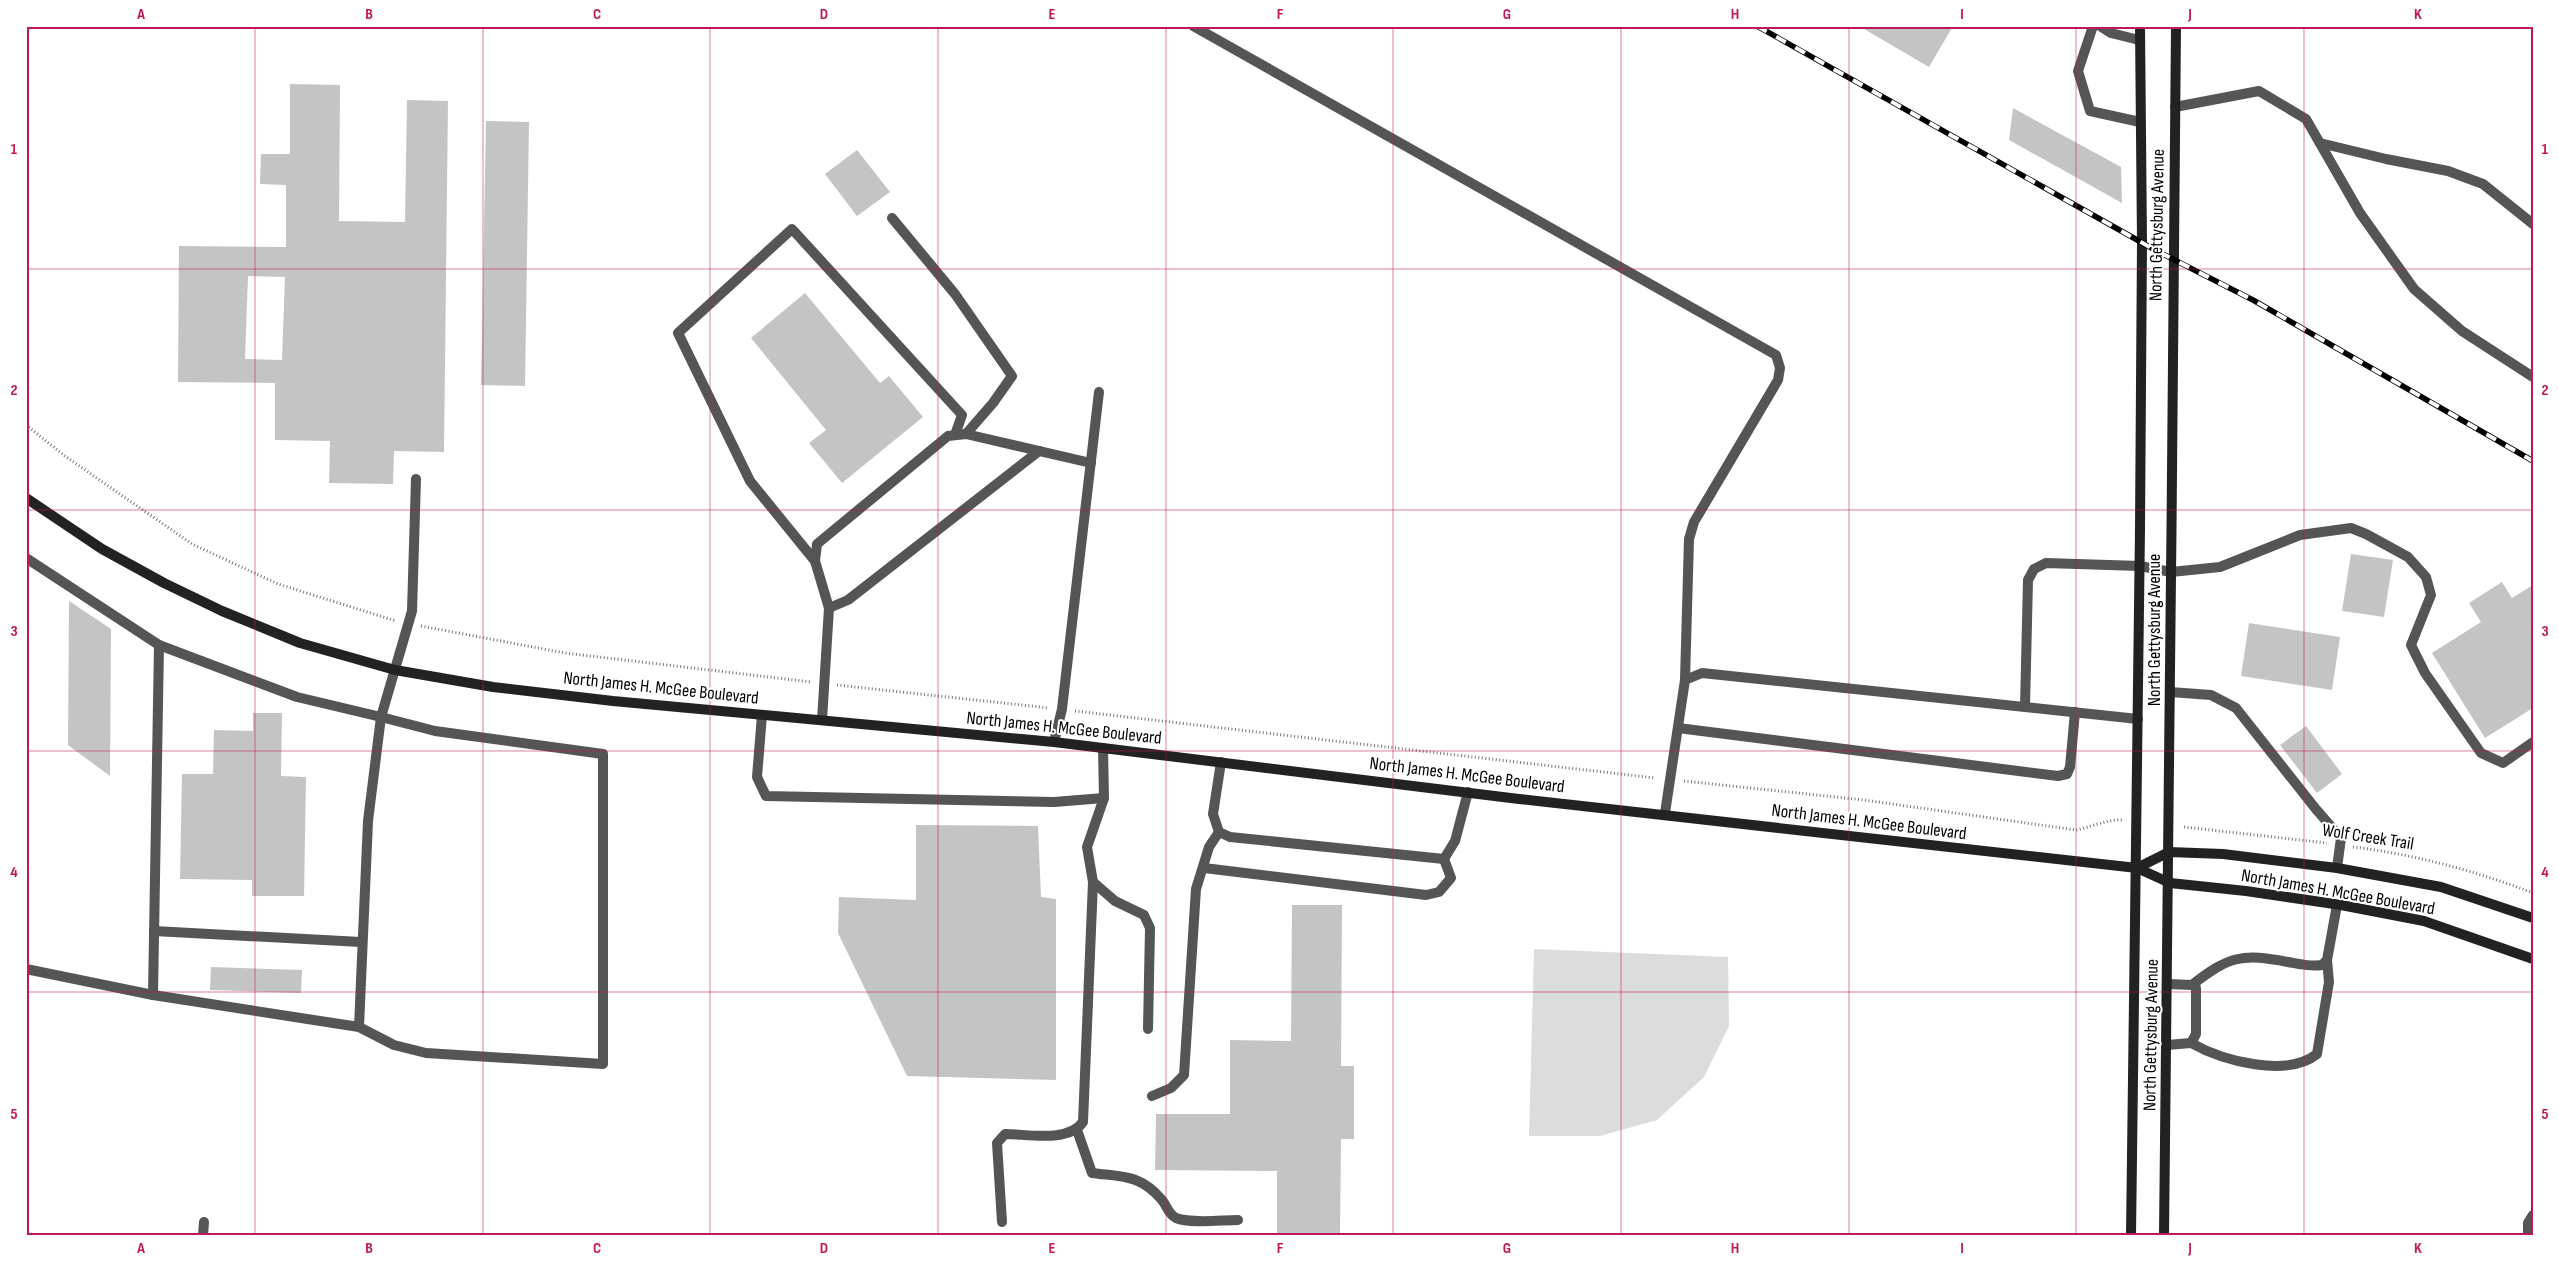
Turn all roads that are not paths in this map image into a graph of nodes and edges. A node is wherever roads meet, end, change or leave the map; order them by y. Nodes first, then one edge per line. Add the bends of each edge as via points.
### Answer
1 (1193, 26) edge
2 (2093, 26) edge
3 (2100, 26) edge
4 (2140, 26) edge
5 (2176, 26) edge
6 (2139, 40) junction
7 (2175, 107) junction
8 (2140, 122) junction
9 (2320, 143) junction
10 (892, 218) dead end
11 (2533, 224) edge
12 (2533, 377) edge
13 (1099, 392) dead end
14 (966, 434) junction
15 (954, 435) junction
16 (1039, 451) junction
17 (1090, 463) junction
18 (416, 479) dead end
19 (26, 498) edge
20 (26, 558) edge
21 (815, 560) junction
22 (2140, 566) junction
23 (2171, 572) junction
24 (829, 608) junction
25 (159, 645) junction
26 (395, 670) junction
27 (1685, 680) junction
28 (2170, 692) junction
29 (2025, 707) junction
30 (2075, 712) junction
31 (762, 715) junction
32 (382, 717) junction
33 (2138, 719) junction
34 (822, 720) junction
35 (1678, 728) junction
36 (1054, 742) junction
37 (2533, 742) edge
38 (1103, 748) junction
39 (1221, 762) junction
40 (1468, 792) junction
41 (1104, 798) junction
42 (1665, 814) junction
43 (1219, 832) junction
44 (2169, 852) junction
45 (1444, 859) junction
46 (1204, 868) junction
47 (2137, 868) junction
48 (2336, 868) junction
49 (1093, 882) junction
50 (2170, 883) junction
51 (2337, 905) junction
52 (2533, 918) edge
53 (154, 931) junction
54 (361, 942) junction
55 (2533, 959) edge
56 (2327, 960) junction
57 (26, 969) edge
58 (2168, 984) junction
59 (2192, 985) junction
60 (153, 995) junction
61 (359, 1027) junction
62 (1148, 1029) dead end
63 (2191, 1043) junction
64 (2167, 1045) junction
65 (1152, 1096) dead end
66 (1077, 1130) junction
67 (2533, 1215) edge
68 (1238, 1220) dead end
69 (204, 1222) dead end
70 (1002, 1222) dead end
71 (203, 1235) edge
72 (2130, 1235) edge
73 (2164, 1235) edge
74 (2528, 1235) edge

1 - 27 street via 1776,355 1780,368 1778,380 1694,522 1689,539
2 - 8 street via 2078,71 2090,111
3 - 6 street via 2111,33
4 - 6 main road, North Gettysburg Avenue
5 - 7 main road, North Gettysburg Avenue
6 - 8 main road, North Gettysburg Avenue
7 - 9 street via 2259,91 2306,119
7 - 23 main road, North Gettysburg Avenue
8 - 22 main road, North Gettysburg Avenue
9 - 11 street via 2448,171 2483,184
9 - 12 street via 2360,213 2414,288 2462,331
10 - 14 street via 955,294 1012,376
13 - 17 street
14 - 15 street
14 - 16 street
15 - 21 street via 948,436 817,544
15 - 21 street via 962,415 792,229 678,333 750,481
16 - 17 street
16 - 24 street via 848,600
17 - 36 street via 1062,709
18 - 26 street via 412,611
19 - 26 main road, North James H. McGee Boulevard via 102,549 222,611 300,643
20 - 25 street
21 - 24 street
22 - 23 street
22 - 29 street via 2046,563 2034,569 2028,580
22 - 33 main road, North Gettysburg Avenue
23 - 28 main road, North Gettysburg Avenue
23 - 37 street via 2220,567 2300,535 2351,528 2366,534 2408,557 2426,577 2431,595 2411,645 2425,673 2480,753 2503,763
24 - 34 street
25 - 32 street via 297,697
25 - 53 street
26 - 31 main road, North James H. McGee Boulevard via 493,687
26 - 32 street
27 - 29 street via 1702,673
27 - 35 street
28 - 44 main road, North Gettysburg Avenue
28 - 48 street via 2211,695 2236,708 2341,838
29 - 30 street
30 - 33 street
30 - 35 street via 2070,767 2067,774 2058,776
31 - 34 main road, North James H. McGee Boulevard
31 - 41 street via 756,776 766,796 1054,802
32 - 54 street via 368,821
32 - 61 street via 435,731 602,754 603,1064 426,1053 394,1045
33 - 47 main road, North Gettysburg Avenue
34 - 36 main road, North James H. McGee Boulevard
35 - 42 street
36 - 38 main road, North James H. McGee Boulevard
38 - 39 main road, North James H. McGee Boulevard
38 - 41 street
39 - 40 main road, North James H. McGee Boulevard
39 - 43 street via 1213,814
40 - 42 main road, North James H. McGee Boulevard
40 - 45 street via 1455,840
41 - 49 street via 1087,847
42 - 47 main road, North James H. McGee Boulevard
43 - 45 street via 1230,837
43 - 46 street via 1209,846
44 - 47 main road, North James H. McGee Boulevard
44 - 48 main road, North James H. McGee Boulevard via 2223,854
44 - 50 main road, North Gettysburg Avenue
45 - 46 street via 1451,878 1439,892 1426,895
46 - 65 street via 1196,889 1184,1075 1171,1088
47 - 50 main road, North James H. McGee Boulevard
47 - 72 main road, North Gettysburg Avenue
48 - 52 main road, North James H. McGee Boulevard via 2441,887
49 - 62 street via 1115,901 1144,915 1150,928
49 - 66 street via 1082,1122
50 - 51 main road, North James H. McGee Boulevard
50 - 58 main road, North Gettysburg Avenue
51 - 55 main road, North James H. McGee Boulevard via 2424,921
51 - 56 street
53 - 54 street
53 - 60 street
54 - 61 street
56 - 59 street via 2316,966 2256,957 2232,959 2212,969
56 - 63 street via 2329,982 2317,1054 2307,1062 2280,1067 2261,1064 2208,1053
57 - 60 street
58 - 59 street
58 - 64 main road, North Gettysburg Avenue
59 - 63 street via 2196,988 2196,1034
60 - 61 street
63 - 64 street
64 - 73 main road, North Gettysburg Avenue
66 - 68 street via 1092,1173 1128,1176 1146,1186 1162,1200 1170,1214 1178,1218
66 - 70 street via 1065,1134 1005,1134 997,1143
67 - 74 street via 2528,1223
69 - 71 street

